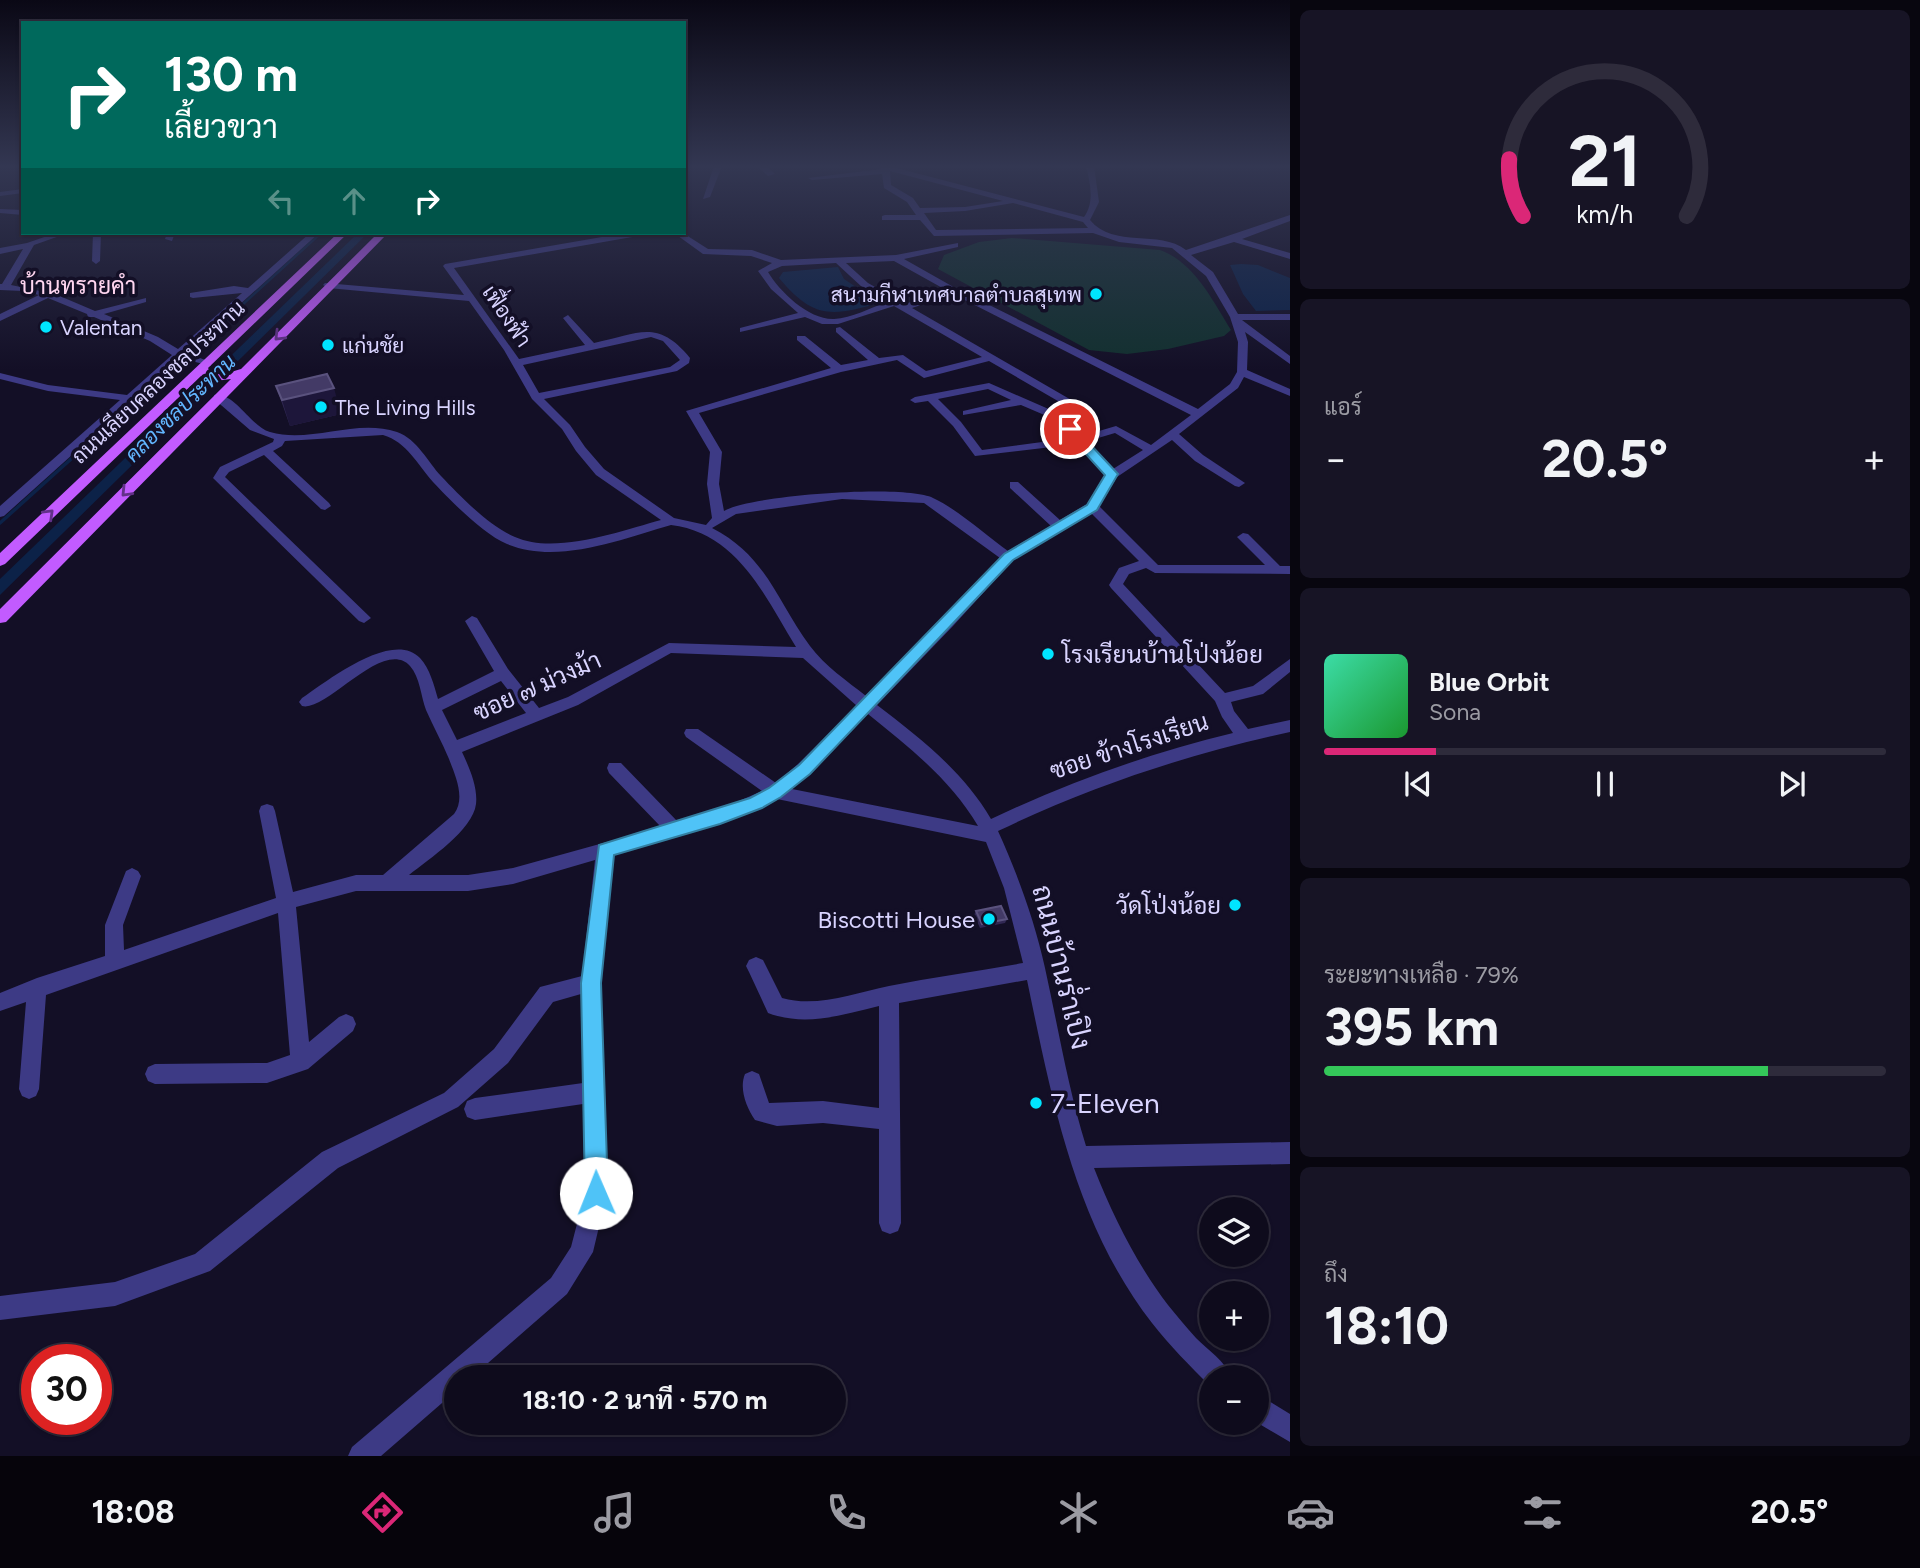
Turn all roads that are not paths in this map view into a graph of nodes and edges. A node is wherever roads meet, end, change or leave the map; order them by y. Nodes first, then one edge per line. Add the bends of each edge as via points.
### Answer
1 (1016, 234) edge
2 (1109, 234) edge
3 (1249, 234) edge
4 (26, 235) edge
5 (57, 235) edge
6 (97, 235) edge
7 (313, 235) edge
8 (338, 235) edge
9 (381, 235) edge
10 (626, 235) edge
11 (681, 235) edge
12 (1234, 239) junction
13 (31, 243) junction
14 (1025, 244) dead end
15 (955, 245) dead end
16 (0, 251) edge
17 (1187, 253) junction
18 (1290, 256) edge
19 (895, 258) junction
20 (838, 260) junction
21 (96, 261) dead end
22 (780, 262) junction
23 (328, 285) junction
24 (3, 287) edge
25 (251, 291) junction
26 (954, 291) junction
27 (47, 295) junction
28 (193, 295) dead end
29 (473, 299) junction
30 (143, 300) dead end
31 (898, 306) junction
32 (806, 314) junction
33 (91, 315) junction
34 (1290, 317) edge
35 (0, 318) edge
36 (568, 318) dead end
37 (1236, 319) junction
38 (744, 330) dead end
39 (840, 330) dead end
40 (801, 338) dead end
41 (593, 347) junction
42 (183, 356) junction
43 (989, 358) junction
44 (1290, 361) edge
45 (877, 362) junction
46 (516, 363) junction
47 (204, 368) junction
48 (839, 369) junction
49 (1242, 372) junction
50 (238, 373) junction
51 (0, 376) edge
52 (1290, 379) edge
53 (1268, 382) junction
54 (189, 384) junction
55 (220, 392) junction
56 (1290, 393) edge
57 (536, 397) junction
58 (930, 397) junction
59 (128, 398) junction
60 (915, 400) dead end
61 (1023, 401) junction
62 (967, 413) dead end
63 (1198, 414) junction
64 (1060, 418) junction
65 (1172, 434) junction
66 (1080, 440) junction
67 (275, 444) junction
68 (1151, 450) junction
69 (1112, 474) junction
70 (1239, 483) dead end
71 (1014, 485) dead end
72 (325, 506) dead end
73 (1092, 507) junction
74 (0, 513) edge
75 (719, 519) junction
76 (671, 520) junction
77 (1060, 527) junction
78 (704, 529) junction
79 (1243, 537) dead end
80 (1008, 557) junction
81 (0, 561) edge
82 (1148, 562) junction
83 (1283, 570) edge
84 (0, 618) edge
85 (364, 618) dead end
86 (472, 621) dead end
87 (807, 653) junction
88 (1290, 664) edge
89 (503, 673) junction
90 (1222, 699) junction
91 (307, 702) dead end
92 (866, 705) junction
93 (433, 708) junction
94 (537, 716) junction
95 (1290, 726) edge
96 (692, 733) dead end
97 (1244, 735) junction
98 (454, 748) junction
99 (615, 768) dead end
100 (775, 793) junction
101 (267, 811) dead end
102 (674, 829) junction
103 (989, 832) junction
104 (605, 850) junction
105 (132, 876) dead end
106 (387, 883) junction
107 (286, 903) junction
108 (115, 961) junction
109 (756, 966) dead end
110 (1036, 970) junction
111 (591, 983) junction
112 (37, 987) junction
113 (888, 995) junction
114 (0, 1002) edge
115 (346, 1024) dead end
116 (301, 1062) junction
117 (155, 1074) dead end
118 (752, 1081) dead end
119 (29, 1090) dead end
120 (594, 1092) junction
121 (475, 1109) dead end
122 (890, 1120) junction
123 (1290, 1153) edge
124 (1080, 1157) junction
125 (890, 1223) dead end
126 (0, 1308) edge
127 (1206, 1365) edge
128 (1269, 1415) edge
129 (1290, 1429) edge
130 (361, 1456) edge

1 - 14 street
2 - 17 street via 1170,244
3 - 12 street
4 - 13 street
5 - 13 street
6 - 21 street
7 - 25 street
8 - 47 main road, ถนนเลียบคลองชลประทาน
9 - 23 main road, ถนนเลียบคลองชลประทาน
10 - 29 street, เฟื่องฟ้า via 448,266
11 - 22 street via 706,252 751,253
12 - 17 street
12 - 18 street
13 - 16 street
13 - 24 street
15 - 19 street
17 - 37 street via 1210,274
19 - 20 street
19 - 26 street
20 - 22 street
20 - 31 street via 864,285
22 - 32 street via 763,271 767,281
23 - 29 street
23 -> 50 main road, ถนนเลียบคลองชลประทาน
24 - 27 street
25 - 28 street
25 - 42 street
26 - 31 street
26 - 63 street
27 - 33 street
27 - 35 street
29 - 46 street, เฟื่องฟ้า
30 - 33 street
31 - 32 street via 830,322
31 - 43 street
32 - 38 street
33 - 42 street via 155,339
34 - 37 street
36 - 41 street
37 - 44 street
37 - 49 street via 1243,342
39 - 45 street
40 - 48 street
41 - 46 street
41 - 57 street via 657,334 674,345 685,361 673,369
42 - 47 street
42 - 59 street
43 - 45 street via 924,375 899,357
43 - 64 street via 1076,407
45 - 48 street
46 - 57 street, เฟื่องฟ้า
47 - 50 main road via 212,378
47 - 54 main road, ถนนเลียบคลองชลประทาน
48 - 75 street via 692,411 716,452 714,493
49 - 53 street
49 - 63 street via 1234,386
50 - 55 main road, ถนนเลียบคลองชลประทาน
51 - 59 street via 48,388
52 - 53 street
53 - 56 street
54 - 55 main road via 209,380
81 -> 54 main road, ถนนเลียบคลองชลประทาน
55 - 67 street
55 -> 84 main road, ถนนเลียบคลองชลประทาน
57 - 76 street, เฟื่องฟ้า via 566,426 600,472
58 - 60 street
58 - 61 street via 989,386
58 - 66 street via 979,454
59 - 74 street
61 - 62 street
61 - 64 street
63 - 65 street
64 - 66 street
65 - 68 street
65 - 70 street
66 - 68 street via 1118,429
66 - 69 street
67 - 72 street
67 - 76 street via 338,439 359,432 395,435 440,482 512,541 579,543
67 - 85 street via 224,470 219,478
68 - 69 street
69 - 73 street
71 - 77 street
73 - 77 street
73 - 82 street
75 - 78 street
75 - 80 street via 732,511 842,495 928,500
76 - 78 street, ถนนบ้านร่ำเปิง
77 - 80 street
78 - 87 street, ถนนบ้านร่ำเปิง via 720,536 746,559
79 - 83 street
80 - 92 street
82 - 83 street via 1155,569
82 - 90 street via 1124,571 1116,585
86 - 89 street
87 - 92 street, ถนนบ้านร่ำเปิง
87 - 94 street, ซอย ๗ ม่วงม้า via 669,648 611,682
88 - 90 street via 1258,690
89 - 93 street
89 - 94 street
90 - 97 street
91 - 93 street via 380,657 399,654 419,666
92 - 100 street
92 - 103 street, ถนนบ้านร่ำเปิง via 940,766
93 - 98 street
94 - 98 street, ซอย ๗ ม่วงม้า
95 - 97 street, ซอย ข้างโรงเรียน
96 - 100 street
97 - 103 street, ซอย ข้างโรงเรียน via 1047,799
98 - 106 street, ซอย ๗ ม่วงม้า via 467,810
99 - 102 street
100 - 102 street via 720,817
100 - 103 street
101 - 107 street
102 - 104 street
103 - 110 street, ถนนบ้านร่ำเปิง
104 - 106 street via 513,876 468,883
104 - 111 street
105 - 108 street via 114,925
106 - 107 street via 356,883
107 - 108 street
107 - 116 street
108 - 112 street
109 - 113 street via 775,1006 793,1012
110 - 113 street
110 - 124 street, ถนนบ้านร่ำเปิง via 1057,1078
111 - 120 street
111 - 126 street via 547,994 500,1056 451,1100 330,1160 202,1263 115,1294
112 - 114 street
112 - 119 street
113 - 122 street
115 - 116 street
116 - 117 street via 267,1073
118 - 122 street via 757,1104 769,1114 823,1112
120 - 121 street
120 - 130 street via 596,1193 581,1252 559,1286
122 - 125 street
123 - 124 street
124 - 127 street, ถนนบ้านร่ำเปิง via 1133,1278 1163,1321
128 - 129 street

